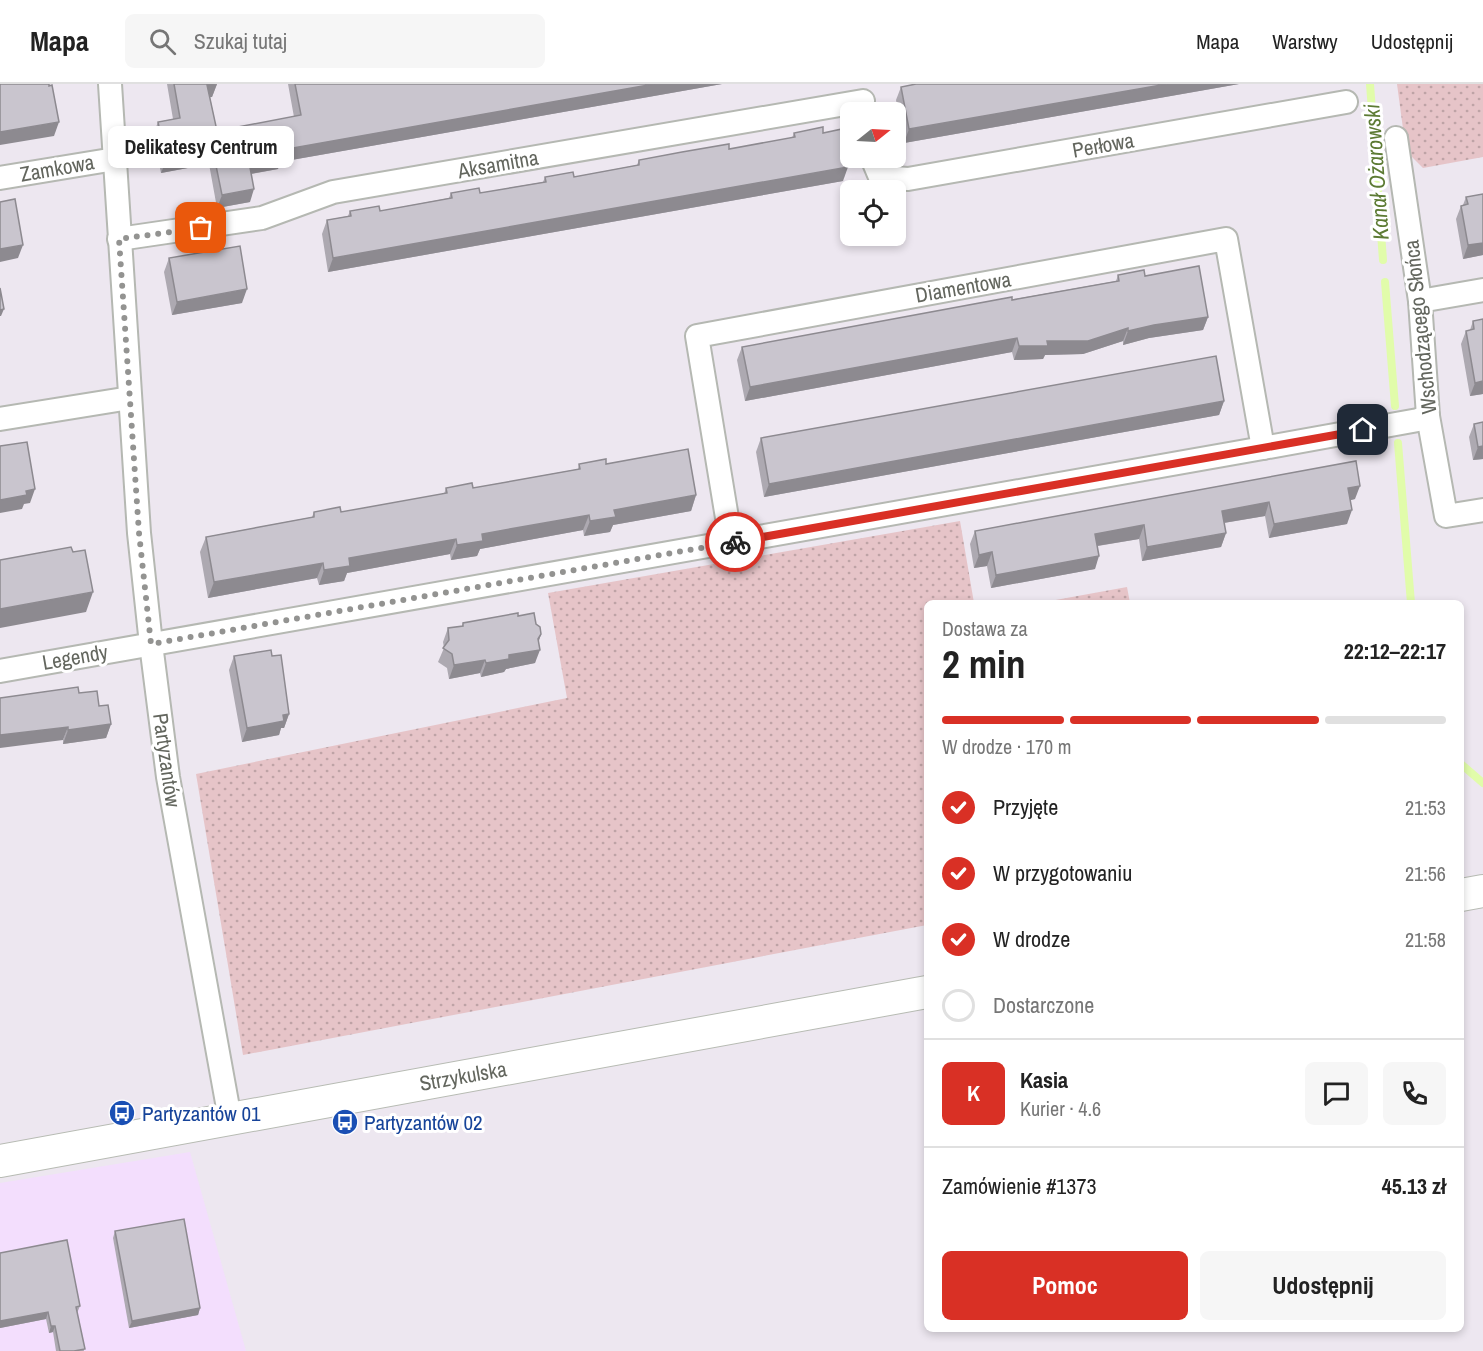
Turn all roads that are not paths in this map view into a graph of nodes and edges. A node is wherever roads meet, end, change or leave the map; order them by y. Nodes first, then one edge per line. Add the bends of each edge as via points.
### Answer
1 (110, 84) edge
2 (862, 99) edge
3 (1346, 102) dead end
4 (1396, 138) dead end
5 (115, 159) junction
6 (876, 168) edge
7 (0, 178) edge
8 (119, 239) junction
9 (1483, 290) edge
10 (1420, 301) junction
11 (130, 398) junction
12 (1428, 416) junction
13 (0, 419) edge
14 (1263, 448) junction
15 (1483, 510) edge
16 (731, 542) junction
17 (151, 644) junction
18 (0, 671) edge
19 (1483, 891) edge
20 (1464, 894) edge
21 (924, 993) edge
22 (230, 1119) junction
23 (0, 1161) edge

1 - 5 street, Partyzantów
2 - 8 street, Aksamitna via 333,192 262,218
3 - 6 street, Perłowa via 908,179 880,177
4 - 10 street, Wschodzącego Słońca
5 - 7 street, Zamkowa
5 - 8 street, Partyzantów
8 - 11 street, Partyzantów
9 - 10 street
10 - 12 street, Wschodzącego Słońca
11 - 13 street
11 - 17 street, Partyzantów
12 - 14 street, Legendy
12 - 15 street, Wschodzącego Słońca via 1446,516
14 - 16 street, Legendy
14 - 16 street, Diamentowa via 1226,239 697,336
16 - 17 street, Legendy
17 - 18 street, Legendy
17 - 22 street, Partyzantów via 168,777
19 - 20 street
21 - 22 street, Strzykulska
22 - 23 street, Strzykulska

